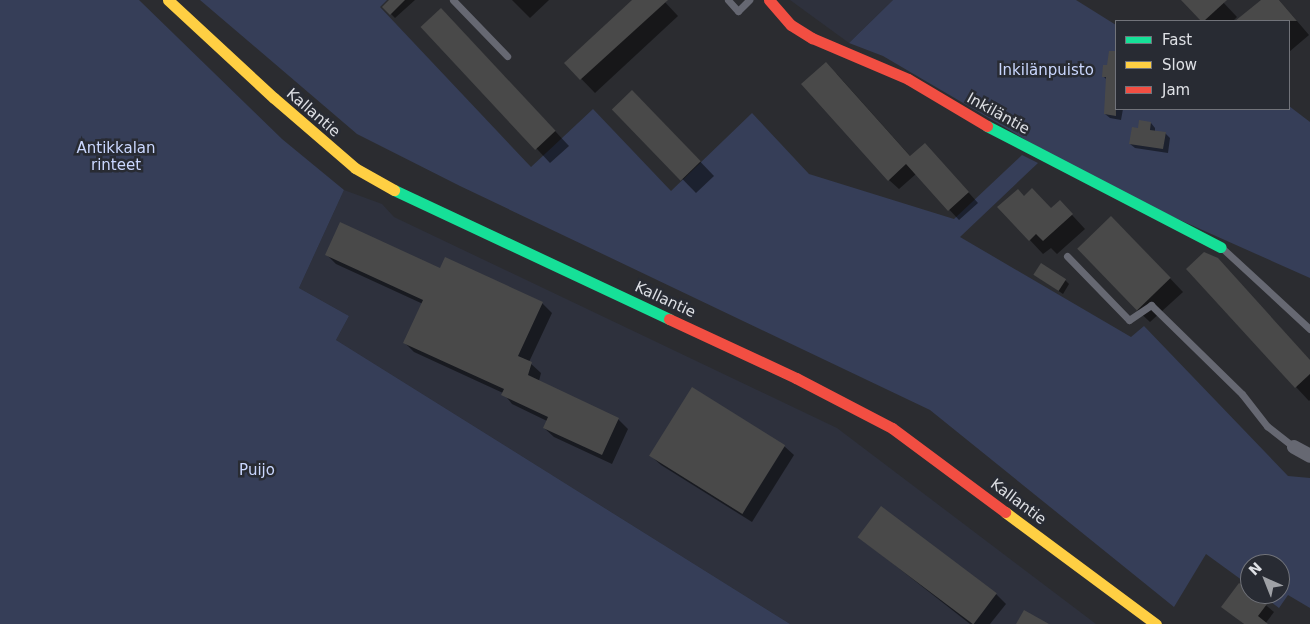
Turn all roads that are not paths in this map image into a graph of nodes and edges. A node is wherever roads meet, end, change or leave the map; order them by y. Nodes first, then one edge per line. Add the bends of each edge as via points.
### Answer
1 (168, 0) edge
2 (453, 0) edge
3 (728, 0) edge
4 (749, 0) edge
5 (768, 0) edge
6 (507, 56) dead end
7 (1220, 246) joint
8 (1067, 256) dead end
9 (1310, 329) edge
10 (1294, 447) joint
11 (1310, 456) edge
12 (1137, 618) edge
13 (1156, 624) edge

1 - 12 main road, Kallantie via 355,168 400,193 796,378 892,428
2 - 6 lane
3 - 4 lane via 738,11
5 - 7 main road, Inkiläntie via 791,25 812,38 908,79 1028,148
7 - 9 lane
8 - 10 lane via 1129,320 1151,304 1242,394 1267,426
10 - 11 street
12 - 13 main road, Kallantie

